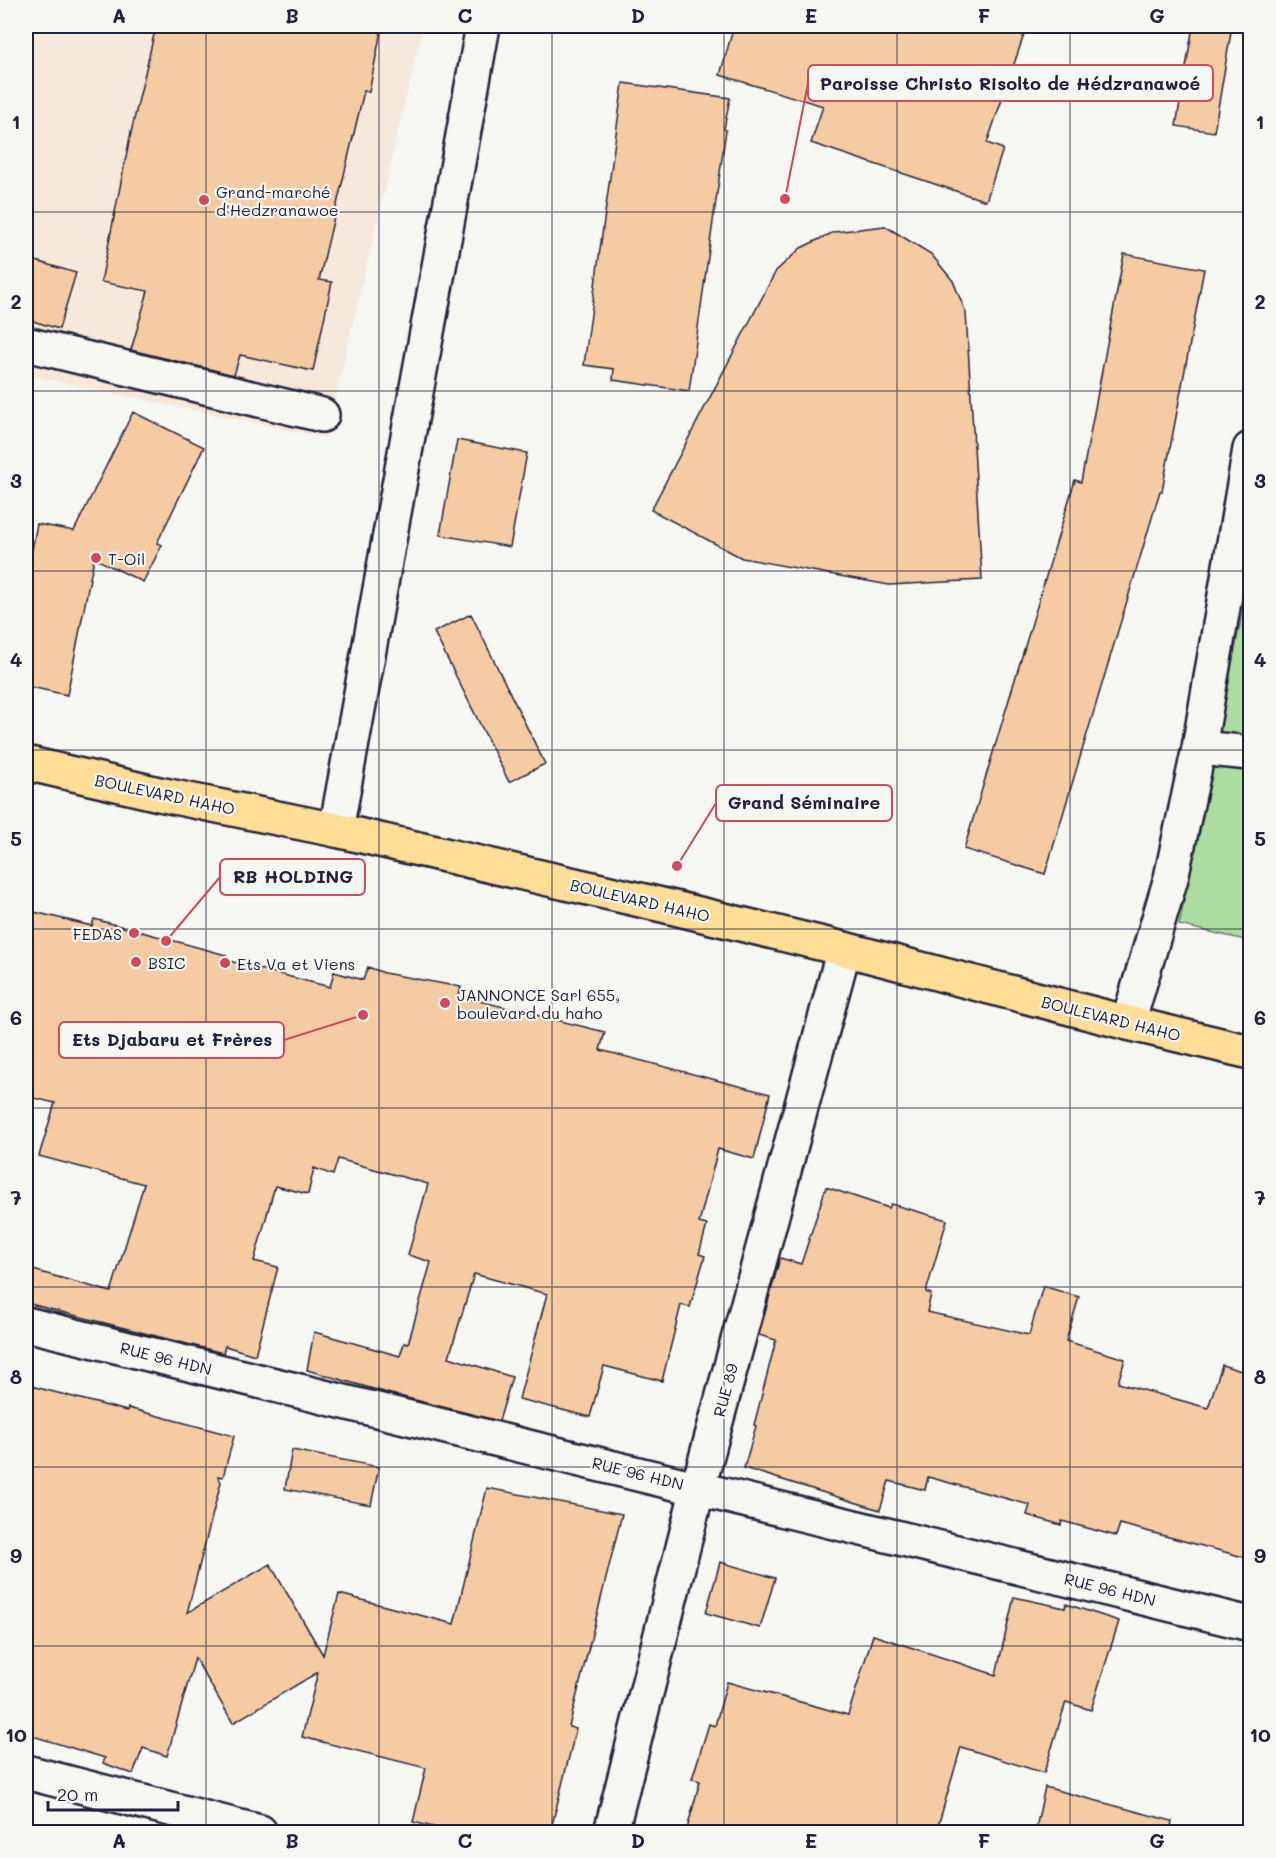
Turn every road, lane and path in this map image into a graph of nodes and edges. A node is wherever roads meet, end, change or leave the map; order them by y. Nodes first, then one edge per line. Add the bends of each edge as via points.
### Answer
1 (483, 26) edge
2 (26, 344) edge
3 (322, 415) dead end
4 (1251, 449) edge
5 (1199, 748) junction
6 (1251, 753) edge
7 (26, 763) edge
8 (336, 830) junction
9 (844, 949) junction
10 (1128, 1023) junction
11 (1251, 1052) edge
12 (26, 1324) edge
13 (698, 1488) junction
14 (1251, 1624) edge
15 (26, 1772) edge
16 (260, 1833) edge
17 (611, 1833) edge

1 - 8 street
2 - 3 street
4 - 5 street
5 - 6 street
5 - 10 street via 1171,878
7 - 8 main road, BOULEVARD HAHO
8 - 9 main road, BOULEVARD HAHO
9 - 10 main road, BOULEVARD HAHO
9 - 13 street, RUE 89
10 - 11 main road, BOULEVARD HAHO
12 - 13 street, RUE 96 HDN
13 - 14 street, RUE 96 HDN
13 - 17 street, RUE 89
15 - 16 street

